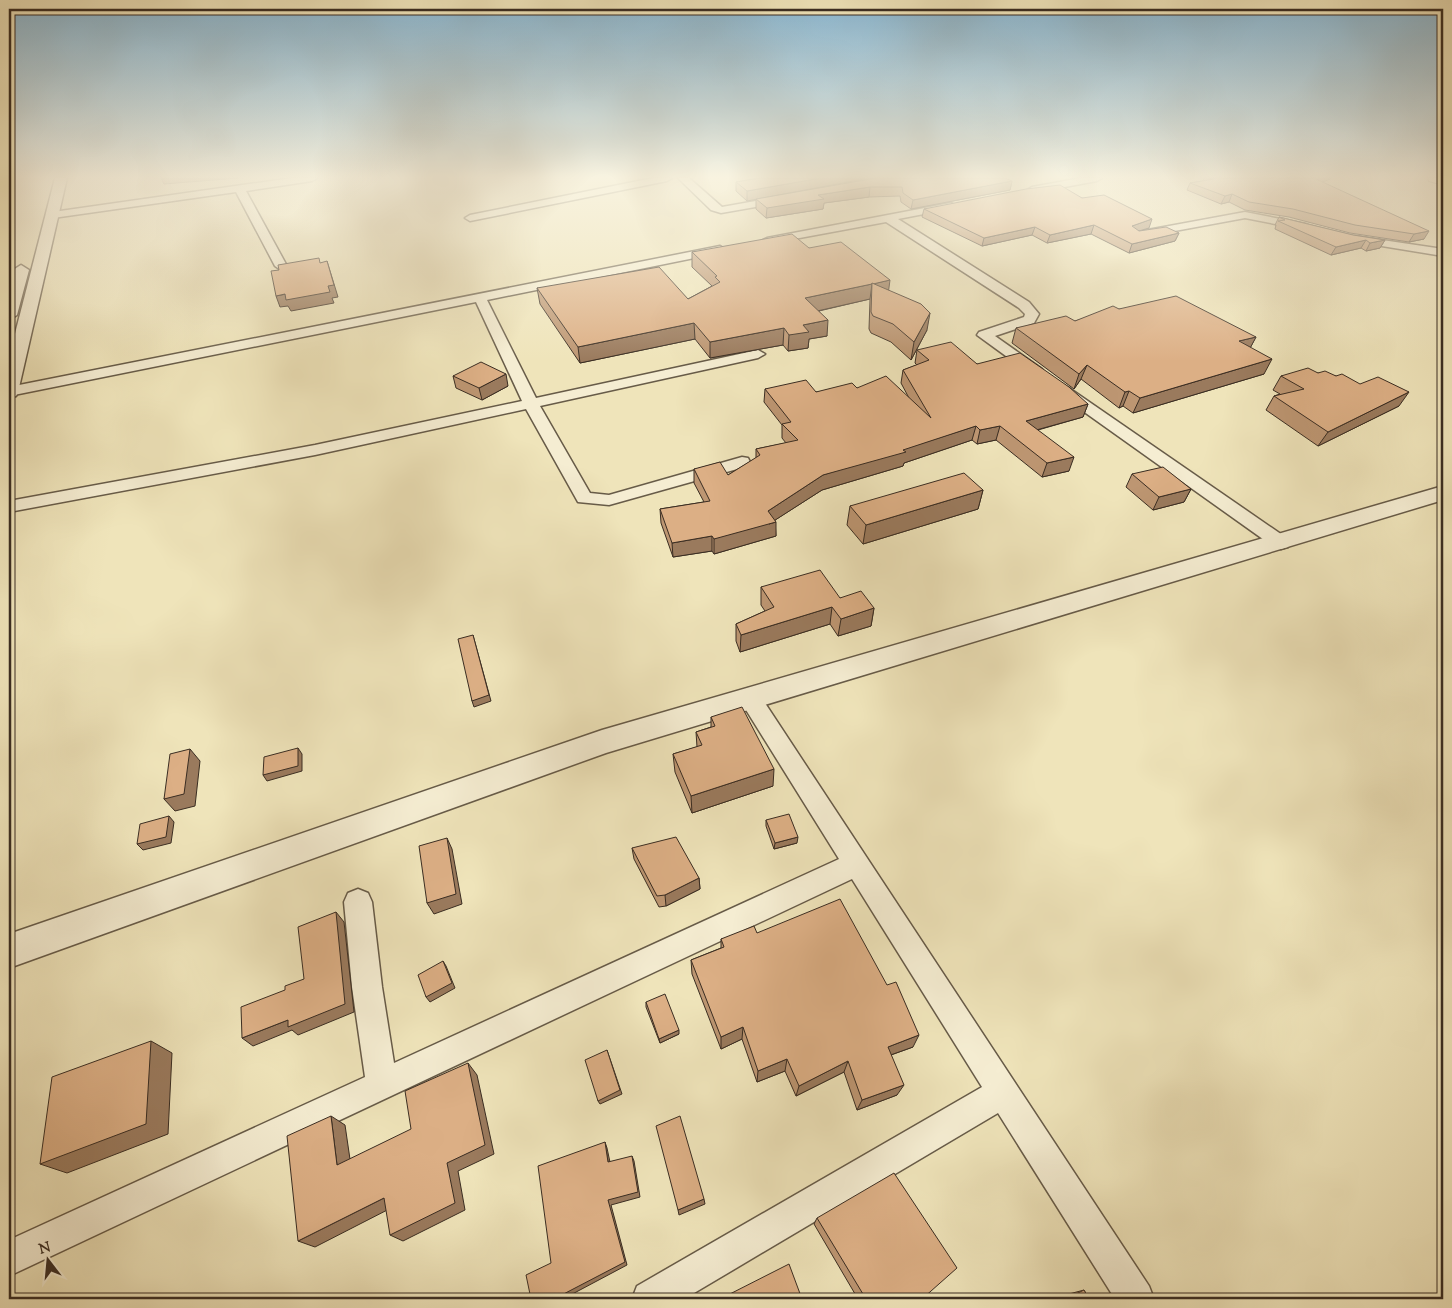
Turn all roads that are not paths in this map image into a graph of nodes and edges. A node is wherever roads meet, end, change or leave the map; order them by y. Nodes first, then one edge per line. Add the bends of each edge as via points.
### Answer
1 (47, 239) edge
2 (266, 239) edge
3 (778, 239) edge
4 (921, 239) edge
5 (1360, 239) edge
6 (757, 243) edge
7 (729, 248) edge
8 (1443, 254) edge
9 (24, 261) dead end
10 (281, 266) edge
11 (480, 298) junction
12 (9, 314) edge
13 (758, 354) dead end
14 (9, 392) edge
15 (531, 404) junction
16 (742, 462) dead end
17 (1443, 493) edge
18 (9, 506) edge
19 (1281, 543) junction
20 (749, 697) junction
21 (857, 864) junction
22 (358, 902) dead end
23 (9, 951) edge
24 (382, 1084) junction
25 (1003, 1092) junction
26 (9, 1258) edge
27 (650, 1299) edge
28 (1136, 1299) edge

1 - 14 street
2 - 10 street
3 - 6 street
4 - 19 street via 1024,305 1032,314 1029,320 984,335
5 - 8 street
7 - 11 street
9 - 12 street
11 - 14 street
11 - 15 street
13 - 15 street
15 - 16 street via 584,498 609,500
15 - 18 street via 305,452
17 - 19 street
19 - 20 street
20 - 21 street
20 - 23 street via 602,742
21 - 24 street
21 - 25 street
22 - 24 street
24 - 26 street
25 - 27 street
25 - 28 street

